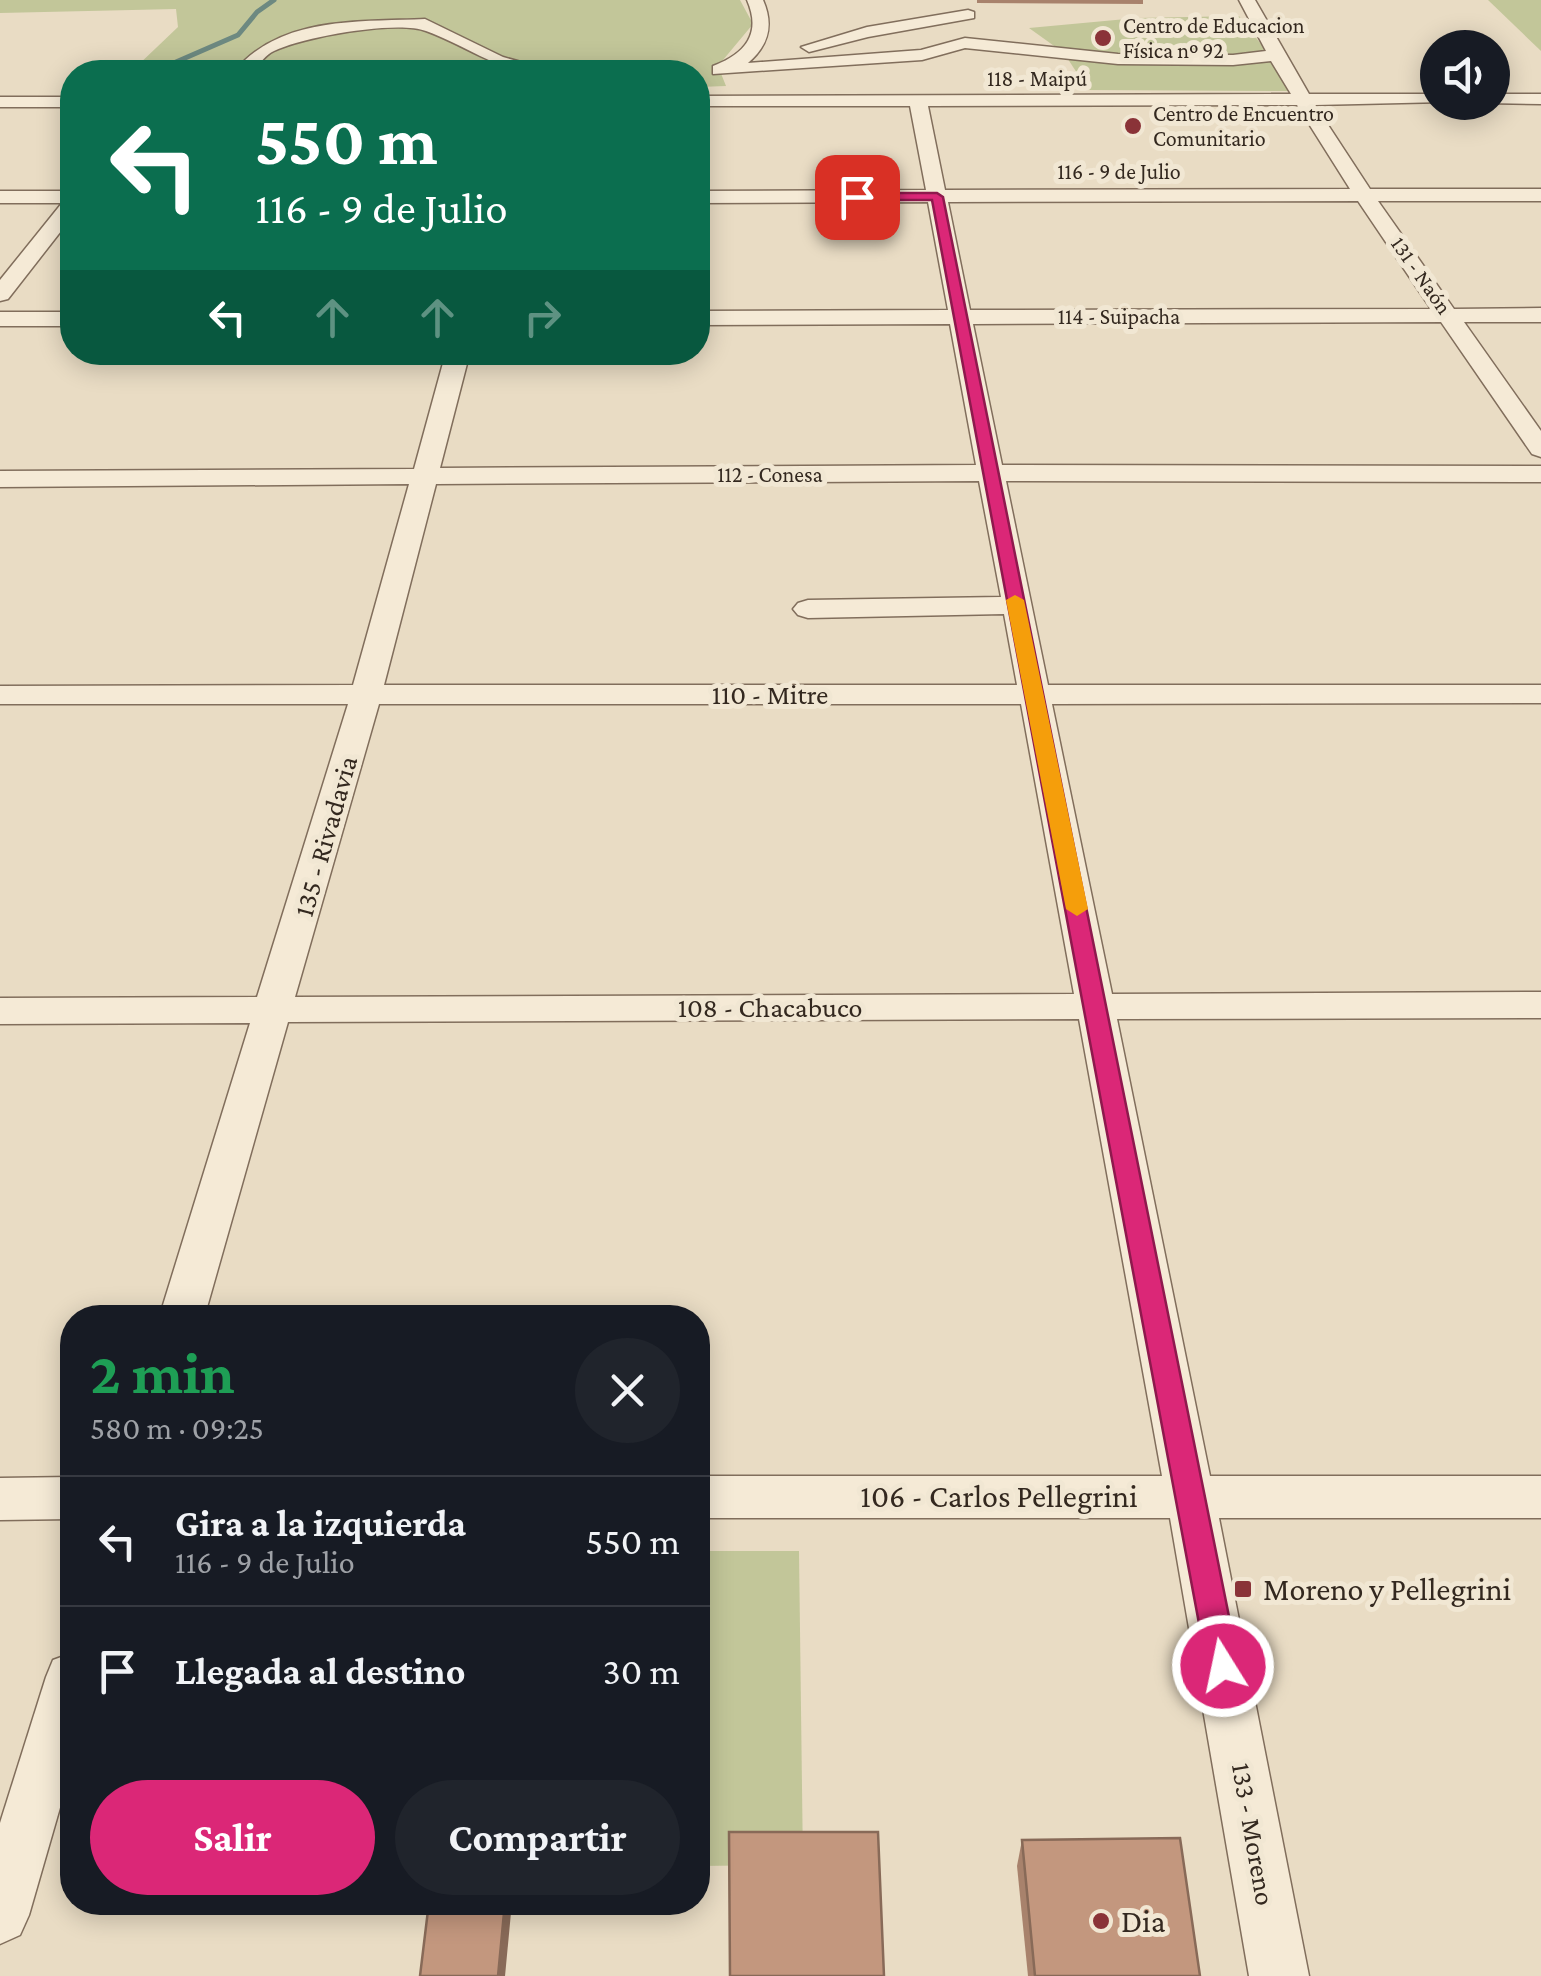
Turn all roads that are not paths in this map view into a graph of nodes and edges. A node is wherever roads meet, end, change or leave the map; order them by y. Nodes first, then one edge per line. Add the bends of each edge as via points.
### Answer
1 (755, 0) edge
2 (1247, 0) edge
3 (440, 5) dead end
4 (966, 21) edge
5 (426, 24) junction
6 (1032, 48) junction
7 (1274, 52) junction
8 (254, 60) edge
9 (494, 60) edge
10 (952, 66) dead end
11 (729, 69) junction
12 (710, 73) edge
13 (904, 81) dead end
14 (1304, 99) junction
15 (1420, 99) edge
16 (1510, 99) edge
17 (1541, 99) edge
18 (1079, 100) junction
19 (710, 101) edge
20 (918, 101) junction
21 (0, 102) edge
22 (60, 102) edge
23 (1366, 195) junction
24 (1541, 195) edge
25 (710, 197) edge
26 (937, 197) junction
27 (0, 198) edge
28 (60, 200) edge
29 (60, 216) edge
30 (0, 294) edge
31 (1450, 315) junction
32 (1541, 315) edge
33 (960, 317) junction
34 (710, 318) edge
35 (0, 319) edge
36 (60, 319) edge
37 (454, 365) edge
38 (1541, 450) edge
39 (992, 473) junction
40 (1541, 474) edge
41 (424, 476) junction
42 (0, 479) edge
43 (1016, 605) junction
44 (808, 609) dead end
45 (367, 692) junction
46 (1032, 694) junction
47 (1541, 694) edge
48 (0, 695) edge
49 (1097, 1005) junction
50 (1541, 1005) edge
51 (274, 1009) junction
52 (0, 1011) edge
53 (185, 1305) edge
54 (710, 1496) edge
55 (1192, 1496) junction
56 (60, 1498) edge
57 (1541, 1498) edge
58 (0, 1499) edge
59 (60, 1717) edge
60 (0, 1915) edge
61 (1280, 1976) edge

1 - 11 street via 762,38
2 - 7 street, 131 - Naón
3 - 5 street via 425,14
4 - 6 street
4 - 10 street
4 - 11 street via 867,32
4 - 11 street via 922,55
5 - 8 street via 305,34 264,49
5 - 9 street
6 - 7 street via 1118,59 1233,60
6 - 18 street via 1055,59
7 - 14 street, 131 - Naón
11 - 12 street
11 - 13 street via 830,83
14 - 15 street, 118 - Maipú
14 - 18 street, 118 - Maipú
14 - 23 street, 131 - Naón
16 - 17 street
18 - 20 street, 118 - Maipú
19 - 20 street, 118 - Maipú
20 - 26 street, 133 - Moreno
21 - 22 street
23 - 24 street, 116 - 9 de Julio
23 - 26 street, 116 - 9 de Julio
23 - 31 street, 131 - Naón
25 - 26 street, 116 - 9 de Julio
26 - 33 street, 133 - Moreno
27 - 28 street
29 - 30 street
31 - 32 street, 114 - Suipacha
31 - 33 street, 114 - Suipacha
31 - 38 street, 131 - Naón
33 - 34 street, 114 - Suipacha
33 - 39 street, 133 - Moreno
35 - 36 street
37 - 41 street, 135 - Rivadavia
39 - 40 street, 112 - Conesa
39 - 41 street, 112 - Conesa
39 - 43 street, 133 - Moreno
41 - 42 street, 112 - Conesa
41 - 45 street, 135 - Rivadavia
43 - 44 street
43 - 46 street, 133 - Moreno
45 - 46 street, 110 - Mitre
45 - 48 street, 110 - Mitre
45 - 51 street, 135 - Rivadavia
46 - 47 street, 110 - Mitre
46 - 49 street, 133 - Moreno
49 - 50 street, 108 - Chacabuco
49 - 51 street, 108 - Chacabuco
49 - 55 street, 133 - Moreno
51 - 52 street, 108 - Chacabuco
51 - 53 street, 135 - Rivadavia
54 - 55 street, 106 - Carlos Pellegrini
55 - 57 street, 106 - Carlos Pellegrini
55 - 61 street, 133 - Moreno
56 - 58 street
59 - 60 street

